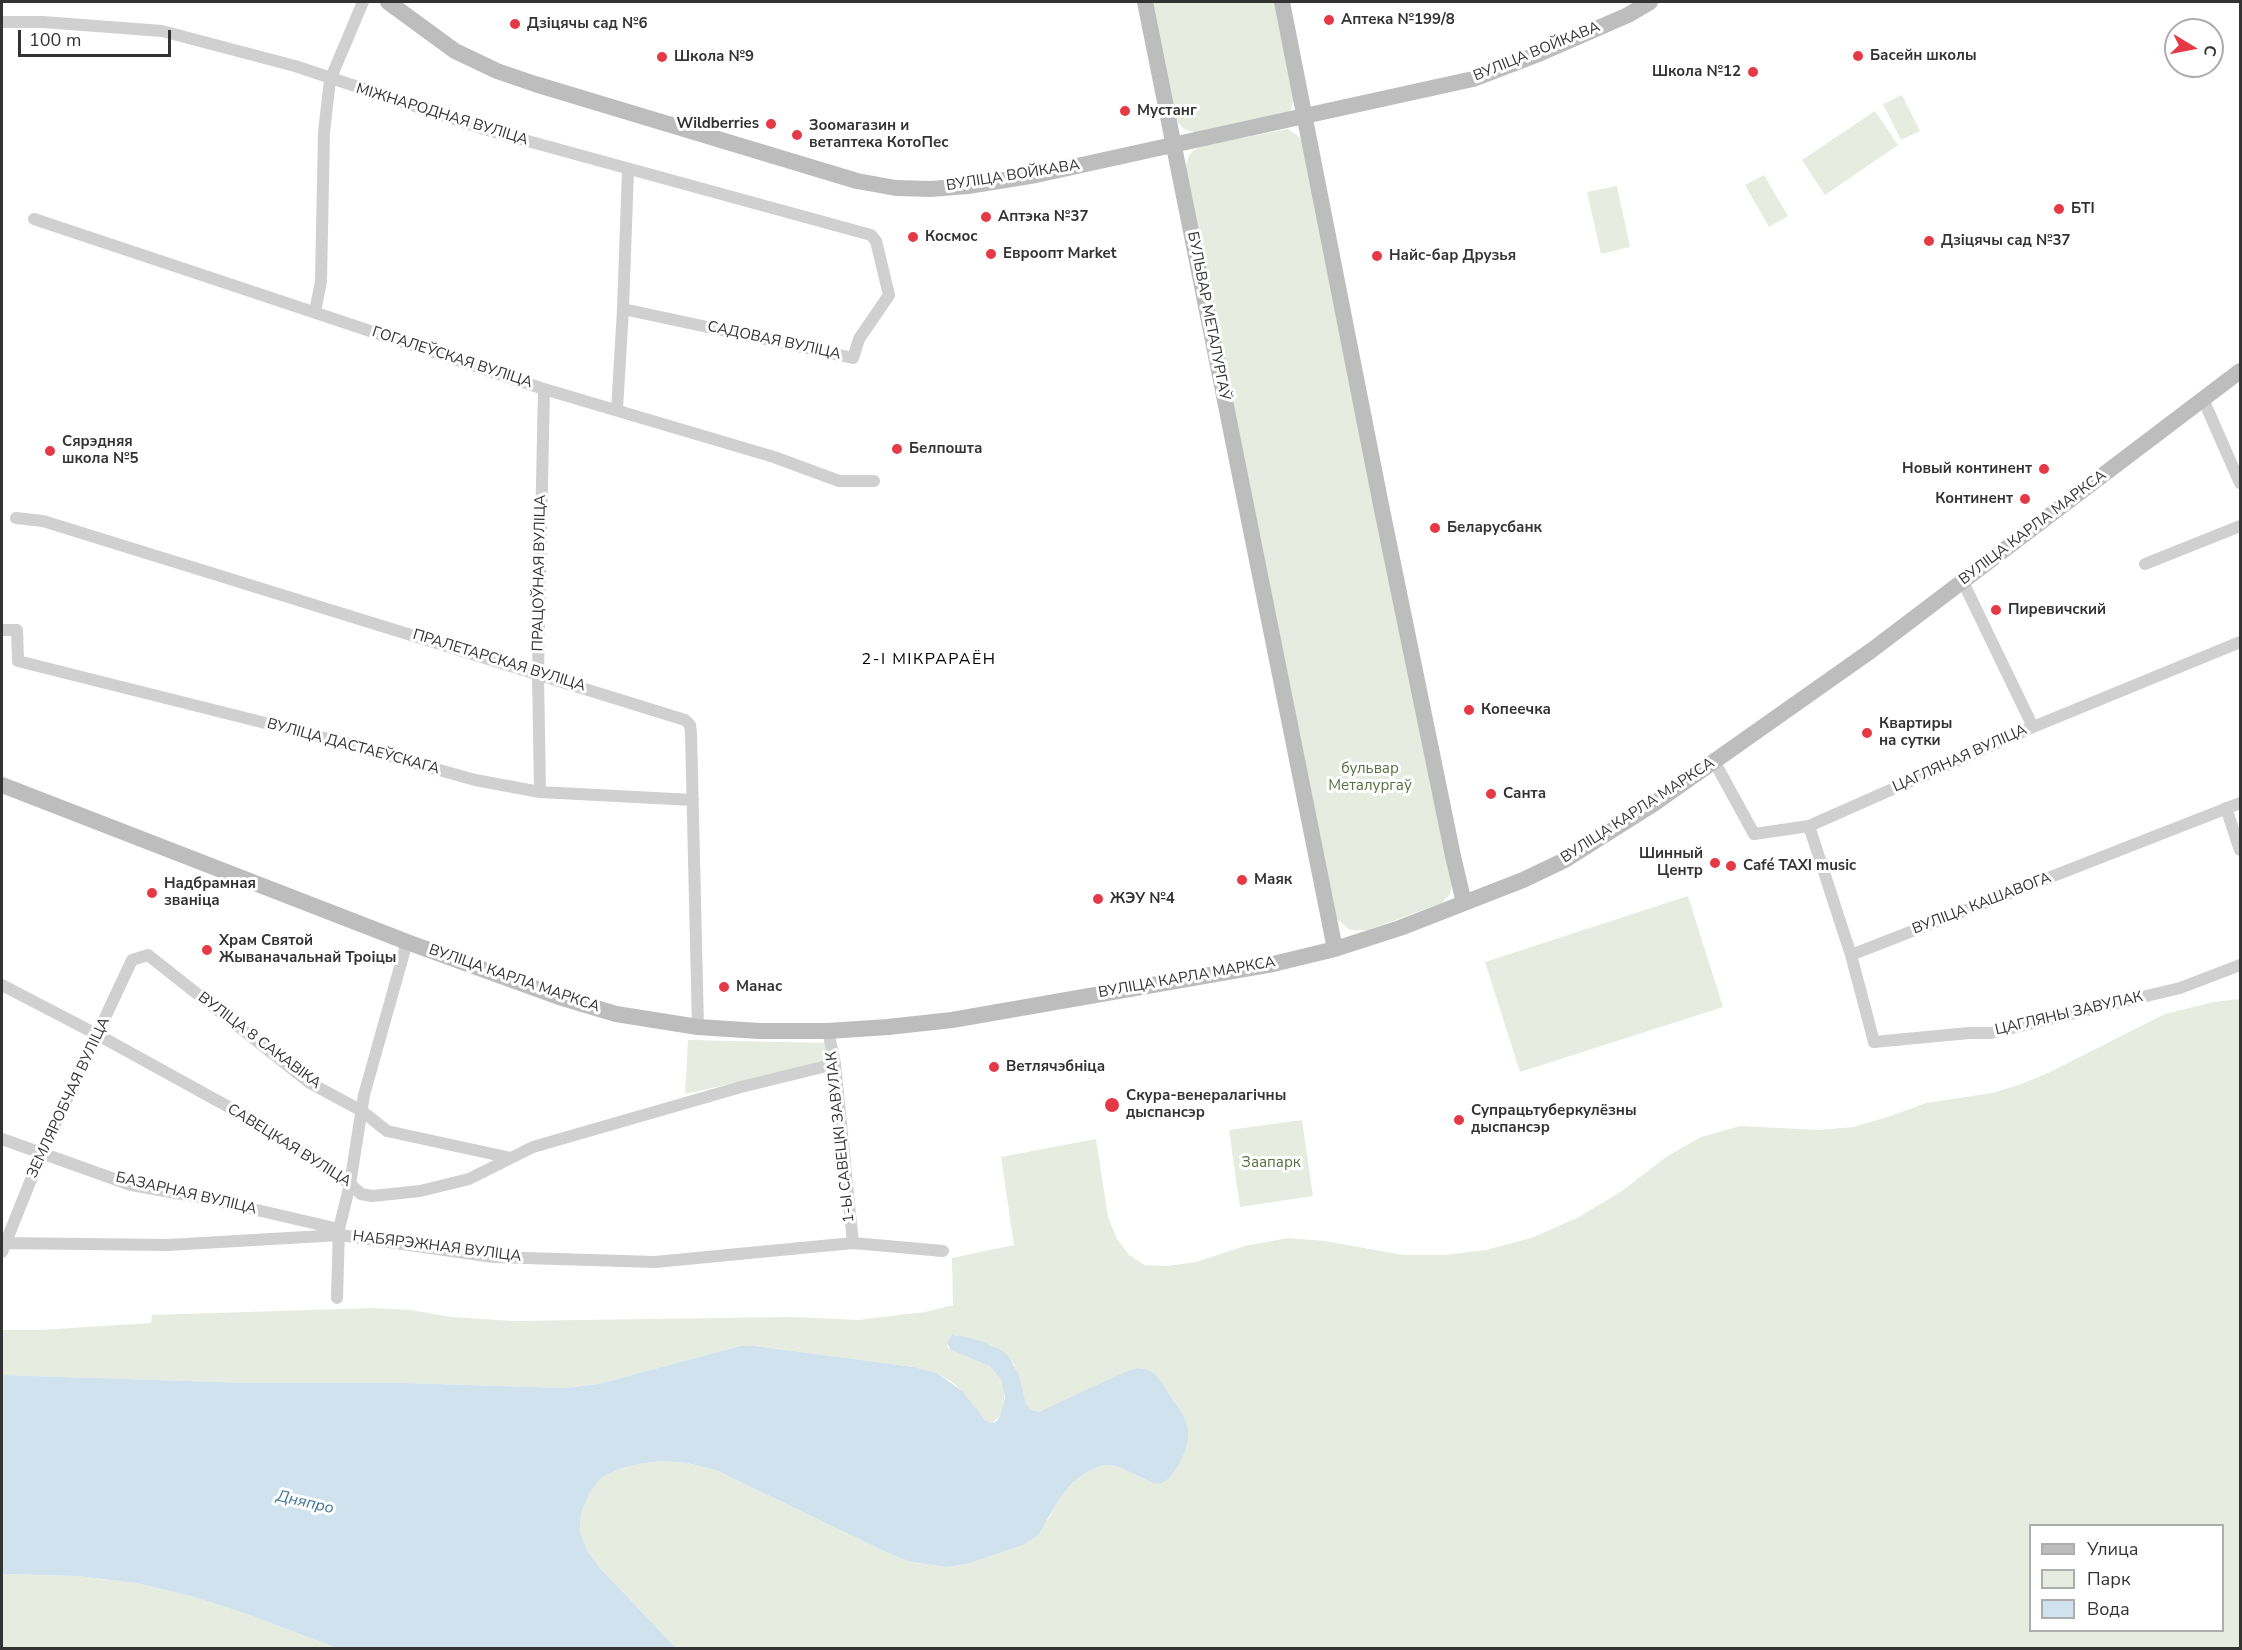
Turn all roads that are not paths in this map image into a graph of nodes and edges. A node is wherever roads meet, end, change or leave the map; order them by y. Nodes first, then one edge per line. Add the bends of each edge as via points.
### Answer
1 (363, 2) edge
2 (388, 2) edge
3 (1145, 2) edge
4 (1282, 2) edge
5 (1650, 2) edge
6 (2, 22) edge
7 (330, 80) junction
8 (1305, 116) junction
9 (1173, 145) junction
10 (628, 170) junction
11 (34, 219) dead end
12 (889, 294) joint
13 (623, 309) junction
14 (315, 312) junction
15 (2241, 371) edge
16 (544, 389) junction
17 (2203, 399) junction
18 (617, 410) junction
19 (874, 481) dead end
20 (2241, 483) edge
21 (16, 518) dead end
22 (2241, 526) edge
23 (2145, 564) dead end
24 (1963, 582) junction
25 (2, 630) edge
26 (2241, 642) edge
27 (538, 673) junction
28 (2034, 727) junction
29 (1714, 761) junction
30 (2, 785) edge
31 (540, 792) junction
32 (693, 800) junction
33 (2241, 803) edge
34 (2226, 808) junction
35 (1809, 826) junction
36 (2241, 850) edge
37 (1464, 903) junction
38 (407, 942) junction
39 (1335, 949) junction
40 (148, 955) joint
41 (1851, 955) junction
42 (2241, 965) edge
43 (2, 985) edge
44 (698, 1027) junction
45 (828, 1031) junction
46 (98, 1035) junction
47 (835, 1064) junction
48 (362, 1112) junction
49 (2, 1139) edge
50 (42, 1152) junction
51 (512, 1158) junction
52 (350, 1184) junction
53 (339, 1232) junction
54 (853, 1243) junction
55 (2, 1246) edge
56 (943, 1251) dead end
57 (337, 1298) dead end

1 - 7 street
2 - 9 main road, ВУЛІЦА ВОЙКАВА via 448,46 497,71 857,181 896,188 968,186
3 - 9 main road, БУЛЬВАР МЕТАЛУРГАЎ
4 - 8 main road
5 - 8 main road, ВУЛІЦА ВОЙКАВА via 1541,53 1473,79
6 - 7 street, МІЖНАРОДНАЯ ВУЛІЦА via 162,31 273,60
7 - 10 street, МІЖНАРОДНАЯ ВУЛІЦА
7 - 14 street via 324,132 321,281
8 - 9 main road, ВУЛІЦА ВОЙКАВА
8 - 37 main road
9 - 39 main road, БУЛЬВАР МЕТАЛУРГАЎ
10 - 12 street, МІЖНАРОДНАЯ ВУЛІЦА via 871,235 876,241
10 - 13 street
11 - 14 street, ГОГАЛЕЎСКАЯ ВУЛІЦА
12 - 13 street, САДОВАЯ ВУЛІЦА via 859,339 853,358
13 - 18 street
14 - 16 street, ГОГАЛЕЎСКАЯ ВУЛІЦА
15 - 17 main road, ВУЛІЦА КАРЛА МАРКСА
16 - 18 street, ГОГАЛЕЎСКАЯ ВУЛІЦА
16 - 27 street, ПРАЦОЎНАЯ ВУЛІЦА
17 - 20 street
17 - 24 main road, ВУЛІЦА КАРЛА МАРКСА
18 - 19 street, ГОГАЛЕЎСКАЯ ВУЛІЦА via 774,457 839,481
21 - 27 street, ПРАЛЕТАРСКАЯ ВУЛІЦА via 55,524
22 - 23 street
24 - 28 street
24 - 29 main road, ВУЛІЦА КАРЛА МАРКСА
25 - 31 street, ВУЛІЦА ДАСТАЕЎСКАГА via 17,630 18,662 329,739 475,780
26 - 28 street, ЦАГЛЯНАЯ ВУЛІЦА
27 - 31 street, ПРАЦОЎНАЯ ВУЛІЦА
27 - 32 street, ПРАЛЕТАРСКАЯ ВУЛІЦА via 685,720 691,733
28 - 35 street, ЦАГЛЯНАЯ ВУЛІЦА
29 - 35 street, ЦАГЛЯНАЯ ВУЛІЦА via 1754,834
29 - 37 main road, ВУЛІЦА КАРЛА МАРКСА via 1565,861
30 - 38 main road, ВУЛІЦА КАРЛА МАРКСА
31 - 32 street, ВУЛІЦА ДАСТАЕЎСКАГА
32 - 44 street, ПРАЛЕТАРСКАЯ ВУЛІЦА
33 - 34 street, ВУЛІЦА КАШАВОГА
34 - 36 street
34 - 41 street, ВУЛІЦА КАШАВОГА
35 - 41 street
37 - 39 main road, ВУЛІЦА КАРЛА МАРКСА
38 - 44 main road, ВУЛІЦА КАРЛА МАРКСА via 616,1014
38 - 48 street
39 - 45 main road, ВУЛІЦА КАРЛА МАРКСА via 1273,964 951,1020
40 - 46 street, ЗЕМЛЯРОБЧАЯ ВУЛІЦА via 132,960
40 - 48 street, ВУЛІЦА 8 САКАВІКА via 310,1083
41 - 42 street, ЦАГЛЯНЫ ЗАВУЛАК via 1874,1041 1991,1033 2180,988
43 - 46 street, САВЕЦКАЯ ВУЛІЦА
44 - 45 main road, ВУЛІЦА КАРЛА МАРКСА
45 - 47 street, 1-Ы САВЕЦКІ ЗАВУЛАК
46 - 50 street, ЗЕМЛЯРОБЧАЯ ВУЛІЦА
46 - 52 street, САВЕЦКАЯ ВУЛІЦА via 256,1122
47 - 51 street, САВЕЦКАЯ ВУЛІЦА via 533,1147
47 - 54 street, 1-Ы САВЕЦКІ ЗАВУЛАК
48 - 51 street, ВУЛІЦА 8 САКАВІКА via 387,1131
48 - 52 street
49 - 50 street, БАЗАРНАЯ ВУЛІЦА
50 - 53 street, БАЗАРНАЯ ВУЛІЦА via 131,1185 205,1198
50 - 55 street, ЗЕМЛЯРОБЧАЯ ВУЛІЦА
51 - 52 street, САВЕЦКАЯ ВУЛІЦА via 469,1179 420,1191 372,1196 361,1194
52 - 53 street
53 - 54 street, НАБЯРЭЖНАЯ ВУЛІЦА via 493,1257 577,1261 655,1262
53 - 55 street, НАБЯРЭЖНАЯ ВУЛІЦА via 168,1245
53 - 57 street
54 - 56 street, НАБЯРЭЖНАЯ ВУЛІЦА

